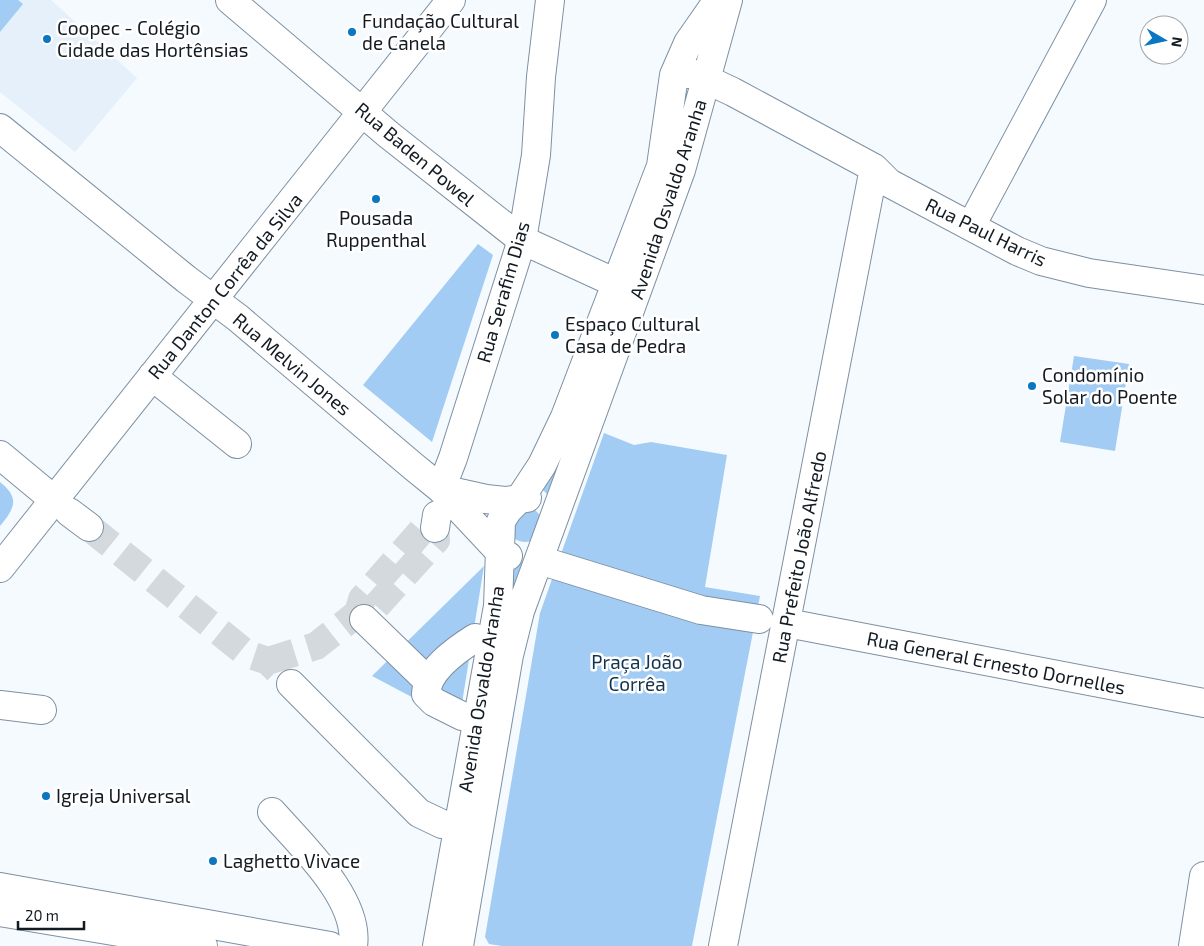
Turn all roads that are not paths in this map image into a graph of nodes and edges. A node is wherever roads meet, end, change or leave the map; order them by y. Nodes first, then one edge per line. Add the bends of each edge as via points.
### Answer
1 (230, 0) edge
2 (550, 0) edge
3 (718, 0) edge
4 (728, 0) edge
5 (1092, 0) edge
6 (451, 1) edge
7 (674, 75) junction
8 (705, 80) junction
9 (669, 104) junction
10 (699, 110) junction
11 (363, 111) junction
12 (765, 120) junction
13 (0, 128) edge
14 (878, 179) junction
15 (971, 226) junction
16 (522, 240) junction
17 (616, 283) junction
18 (1204, 290) edge
19 (214, 299) junction
20 (152, 376) junction
21 (237, 444) dead end
22 (0, 455) edge
23 (521, 497) junction
24 (437, 510) junction
25 (71, 513) junction
26 (554, 514) junction
27 (500, 552) junction
28 (545, 562) junction
29 (0, 568) edge
30 (364, 619) dead end
31 (759, 619) dead end
32 (787, 623) junction
33 (475, 638) dead end
34 (428, 680) junction
35 (291, 684) tunnel mouth
36 (1204, 704) edge
37 (0, 705) edge
38 (42, 710) dead end
39 (462, 716) dead end
40 (272, 812) dead end
41 (442, 824) dead end
42 (1204, 876) edge
43 (0, 897) edge
44 (116, 920) junction
45 (255, 939) edge
46 (203, 946) edge
47 (324, 946) edge
48 (353, 946) edge
49 (437, 946) edge
50 (459, 946) edge
51 (723, 946) edge
52 (1193, 946) edge

1 - 11 street, Rua Baden Powel
2 - 16 street, Rua Serafim Dias via 536,155
3 - 7 street, Avenida Osvaldo Aranha via 688,44
4 - 8 street, Avenida Osvaldo Aranha
5 - 15 street
6 - 11 street, Rua Danton Corrêa da Silva
7 - 8 street, Rua Paul Harris via 695,74
7 - 9 street, Avenida Osvaldo Aranha
8 - 10 street, Avenida Osvaldo Aranha
8 - 12 street, Rua Paul Harris
9 - 10 street, Rua Paul Harris
9 - 17 street, Avenida Osvaldo Aranha via 661,166
10 - 12 street, Rua Paul Harris via 725,110
10 - 26 street, Avenida Osvaldo Aranha via 632,308
11 - 16 street, Rua Baden Powel
11 - 19 street, Rua Danton Corrêa da Silva
12 - 14 street, Rua Paul Harris
13 - 19 street, Rua Melvin Jones
14 - 15 street, Rua Paul Harris
14 - 32 street, Rua Prefeito João Alfredo
15 - 18 street, Rua Paul Harris via 1017,251 1062,268
16 - 17 street, Rua Baden Powel
16 - 24 street, Rua Serafim Dias
17 - 23 street, Avenida Osvaldo Aranha via 565,417 542,465
19 - 20 street, Rua Danton Corrêa da Silva
19 - 24 street, Rua Melvin Jones
20 - 21 street
20 - 25 street, Rua Danton Corrêa da Silva
22 - 25 street
23 - 24 street, Rua Melvin Jones
23 - 26 street via 537,500
23 - 27 street, Avenida Osvaldo Aranha via 501,521
24 - 27 street, Rua Melvin Jones
25 - 29 street, Rua Danton Corrêa da Silva
26 - 28 street, Avenida Osvaldo Aranha
27 - 28 street
27 - 49 street, Avenida Osvaldo Aranha via 498,606
28 - 31 street via 701,610
28 - 50 street, Avenida Osvaldo Aranha via 520,611 509,655
30 - 34 street
32 - 36 street, Rua General Ernesto Dornelles
32 - 51 street, Rua Prefeito João Alfredo
33 - 34 street
34 - 39 street via 426,694 429,698
35 - 41 street via 420,813
37 - 38 street
40 - 48 street via 340,895 355,933
42 - 52 street
43 - 44 street
44 - 45 street
44 - 46 street
45 - 47 street

